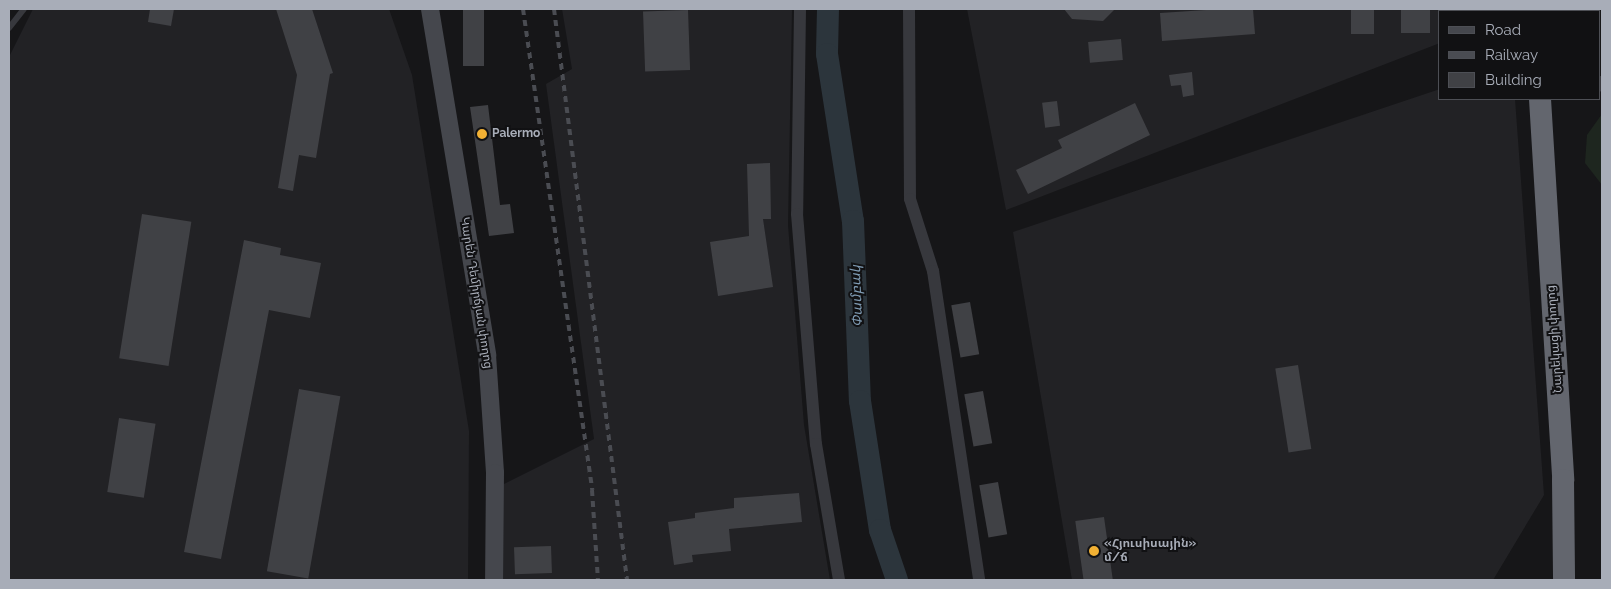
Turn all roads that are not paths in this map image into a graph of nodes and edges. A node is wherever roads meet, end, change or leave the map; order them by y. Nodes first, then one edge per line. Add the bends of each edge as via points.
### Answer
1 (24, 9) edge
2 (430, 9) edge
3 (800, 9) edge
4 (909, 9) edge
5 (9, 28) edge
6 (1540, 100) edge
7 (494, 580) edge
8 (839, 580) edge
9 (979, 580) edge
10 (1564, 580) edge

1 - 5 lane
2 - 7 main road, Կարեն Դեմիրճյան փողոց via 487,355 496,473
3 - 8 street via 797,214 816,444
4 - 9 street via 910,200 933,271
6 - 10 highway, Նարեկացի փողոց via 1564,480

